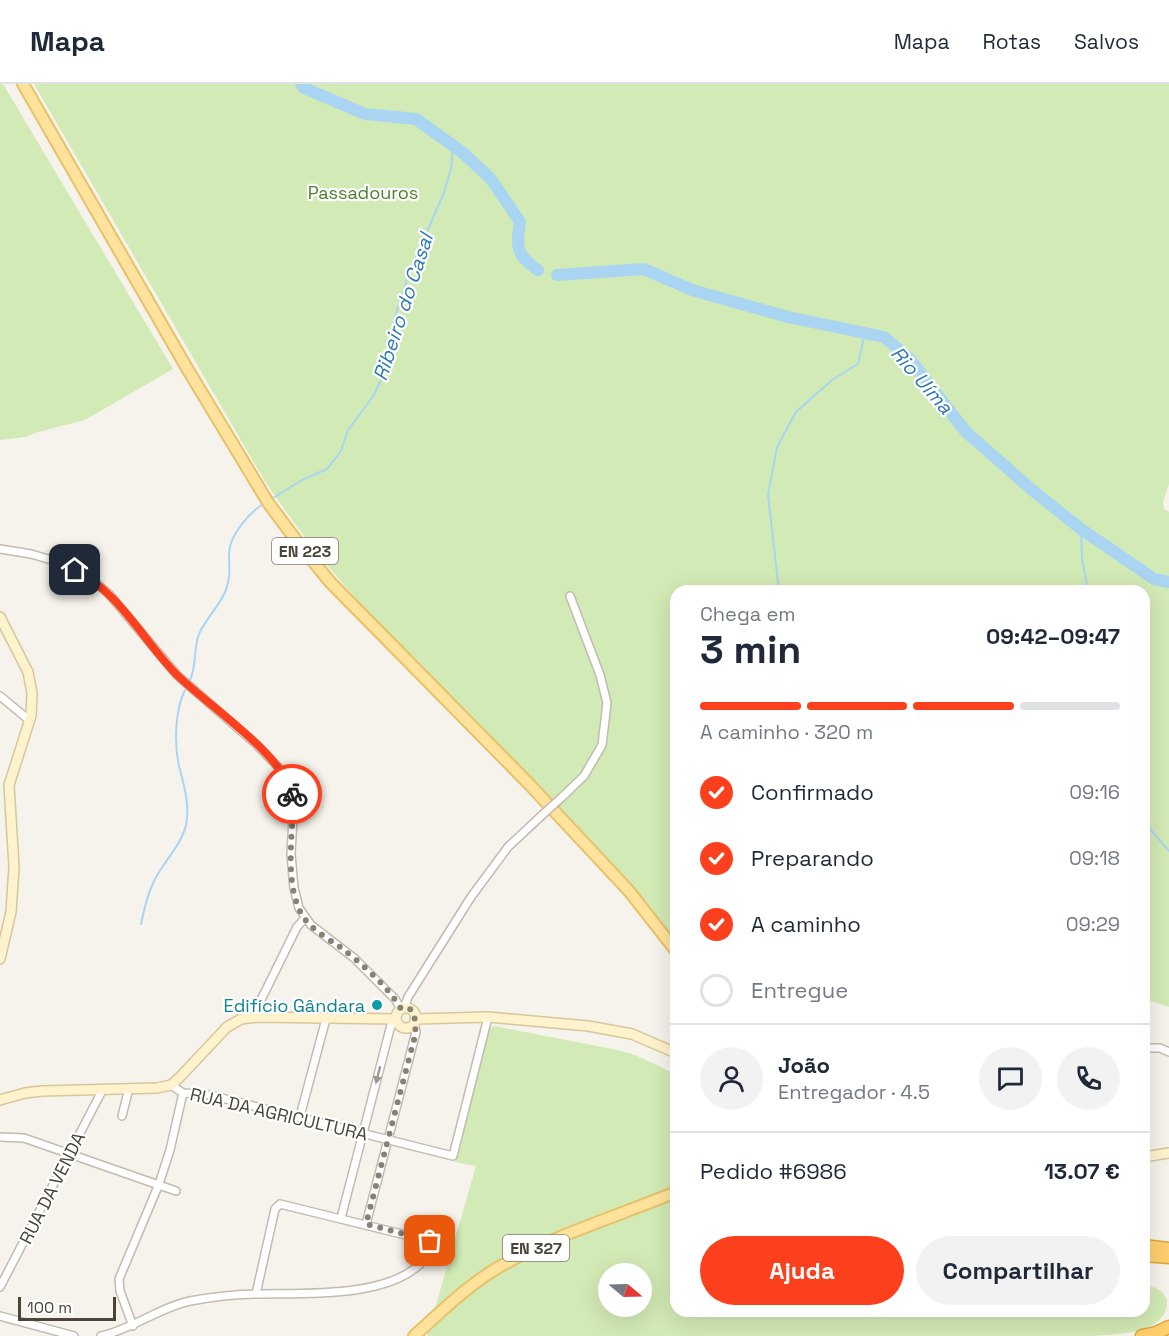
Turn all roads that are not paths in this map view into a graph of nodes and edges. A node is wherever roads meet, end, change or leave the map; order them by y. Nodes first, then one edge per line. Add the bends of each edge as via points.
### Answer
1 (23, 84) edge
2 (0, 549) edge
3 (570, 596) dead end
4 (0, 617) edge
5 (0, 696) edge
6 (29, 720) junction
7 (305, 918) junction
8 (670, 943) edge
9 (0, 959) edge
10 (402, 1009) junction
11 (256, 1017) junction
12 (488, 1017) junction
13 (326, 1018) junction
14 (396, 1020) junction
15 (415, 1021) junction
16 (1150, 1048) edge
17 (670, 1050) edge
18 (1169, 1052) edge
19 (171, 1085) junction
20 (129, 1088) junction
21 (103, 1089) junction
22 (183, 1093) junction
23 (0, 1100) edge
24 (122, 1116) dead end
25 (300, 1116) junction
26 (363, 1133) junction
27 (0, 1137) edge
28 (389, 1139) junction
29 (1169, 1153) edge
30 (70, 1154) junction
31 (1150, 1156) edge
32 (159, 1184) junction
33 (176, 1191) dead end
34 (670, 1193) edge
35 (341, 1218) junction
36 (366, 1224) junction
37 (1150, 1247) edge
38 (1169, 1249) edge
39 (1157, 1256) edge
40 (1169, 1263) edge
41 (0, 1287) edge
42 (256, 1294) junction
43 (0, 1317) edge
44 (133, 1326) junction
45 (1169, 1327) edge
46 (74, 1336) edge
47 (101, 1336) edge
48 (414, 1336) edge
49 (1142, 1336) edge

1 - 8 main road, EN 223 via 188,370 269,504 299,544 330,582 629,891
2 - 7 street via 62,563 89,577 109,594 177,675 282,771 294,800 294,888
3 - 10 street, bridge via 607,703 602,745 584,776 508,847 471,897
4 - 6 main road via 28,672 32,693
5 - 6 street
6 - 9 main road via 9,785 14,867 11,912
7 - 10 street via 354,958
7 - 11 street via 297,927
10 - 14 main road
10 - 15 main road via 412,1011
11 - 13 main road
11 - 19 main road via 240,1019 227,1027
12 - 15 main road
12 - 17 main road via 619,1031
12 - 28 street, RUA DA AGRICULTURA via 453,1156
13 - 14 main road
13 - 25 street
14 - 15 main road via 406,1028
14 -> 26 street via 391,1025
15 - 28 street via 416,1032
16 - 18 street
19 - 20 main road
19 - 22 street, RUA DA AGRICULTURA
20 - 21 main road
20 - 24 street
21 - 23 main road via 42,1091
21 - 30 street, RUA DA VENDA
22 - 25 street, RUA DA AGRICULTURA via 210,1095
22 - 32 street
25 - 26 street, RUA DA AGRICULTURA
26 - 28 street, RUA DA AGRICULTURA
26 - 35 street
27 - 30 street via 24,1138
28 - 36 street
29 - 31 main road
30 - 32 street
30 - 41 street, RUA DA VENDA
32 - 33 street
32 - 44 street via 119,1279
34 - 48 main road, EN 327 via 497,1268
35 - 36 street
35 - 42 street via 277,1205
36 - 42 street via 430,1241 432,1250 417,1268 393,1281 347,1291
37 - 38 highway
39 - 40 highway
42 - 44 street via 187,1302
43 - 46 street
44 - 47 street
45 - 49 highway

